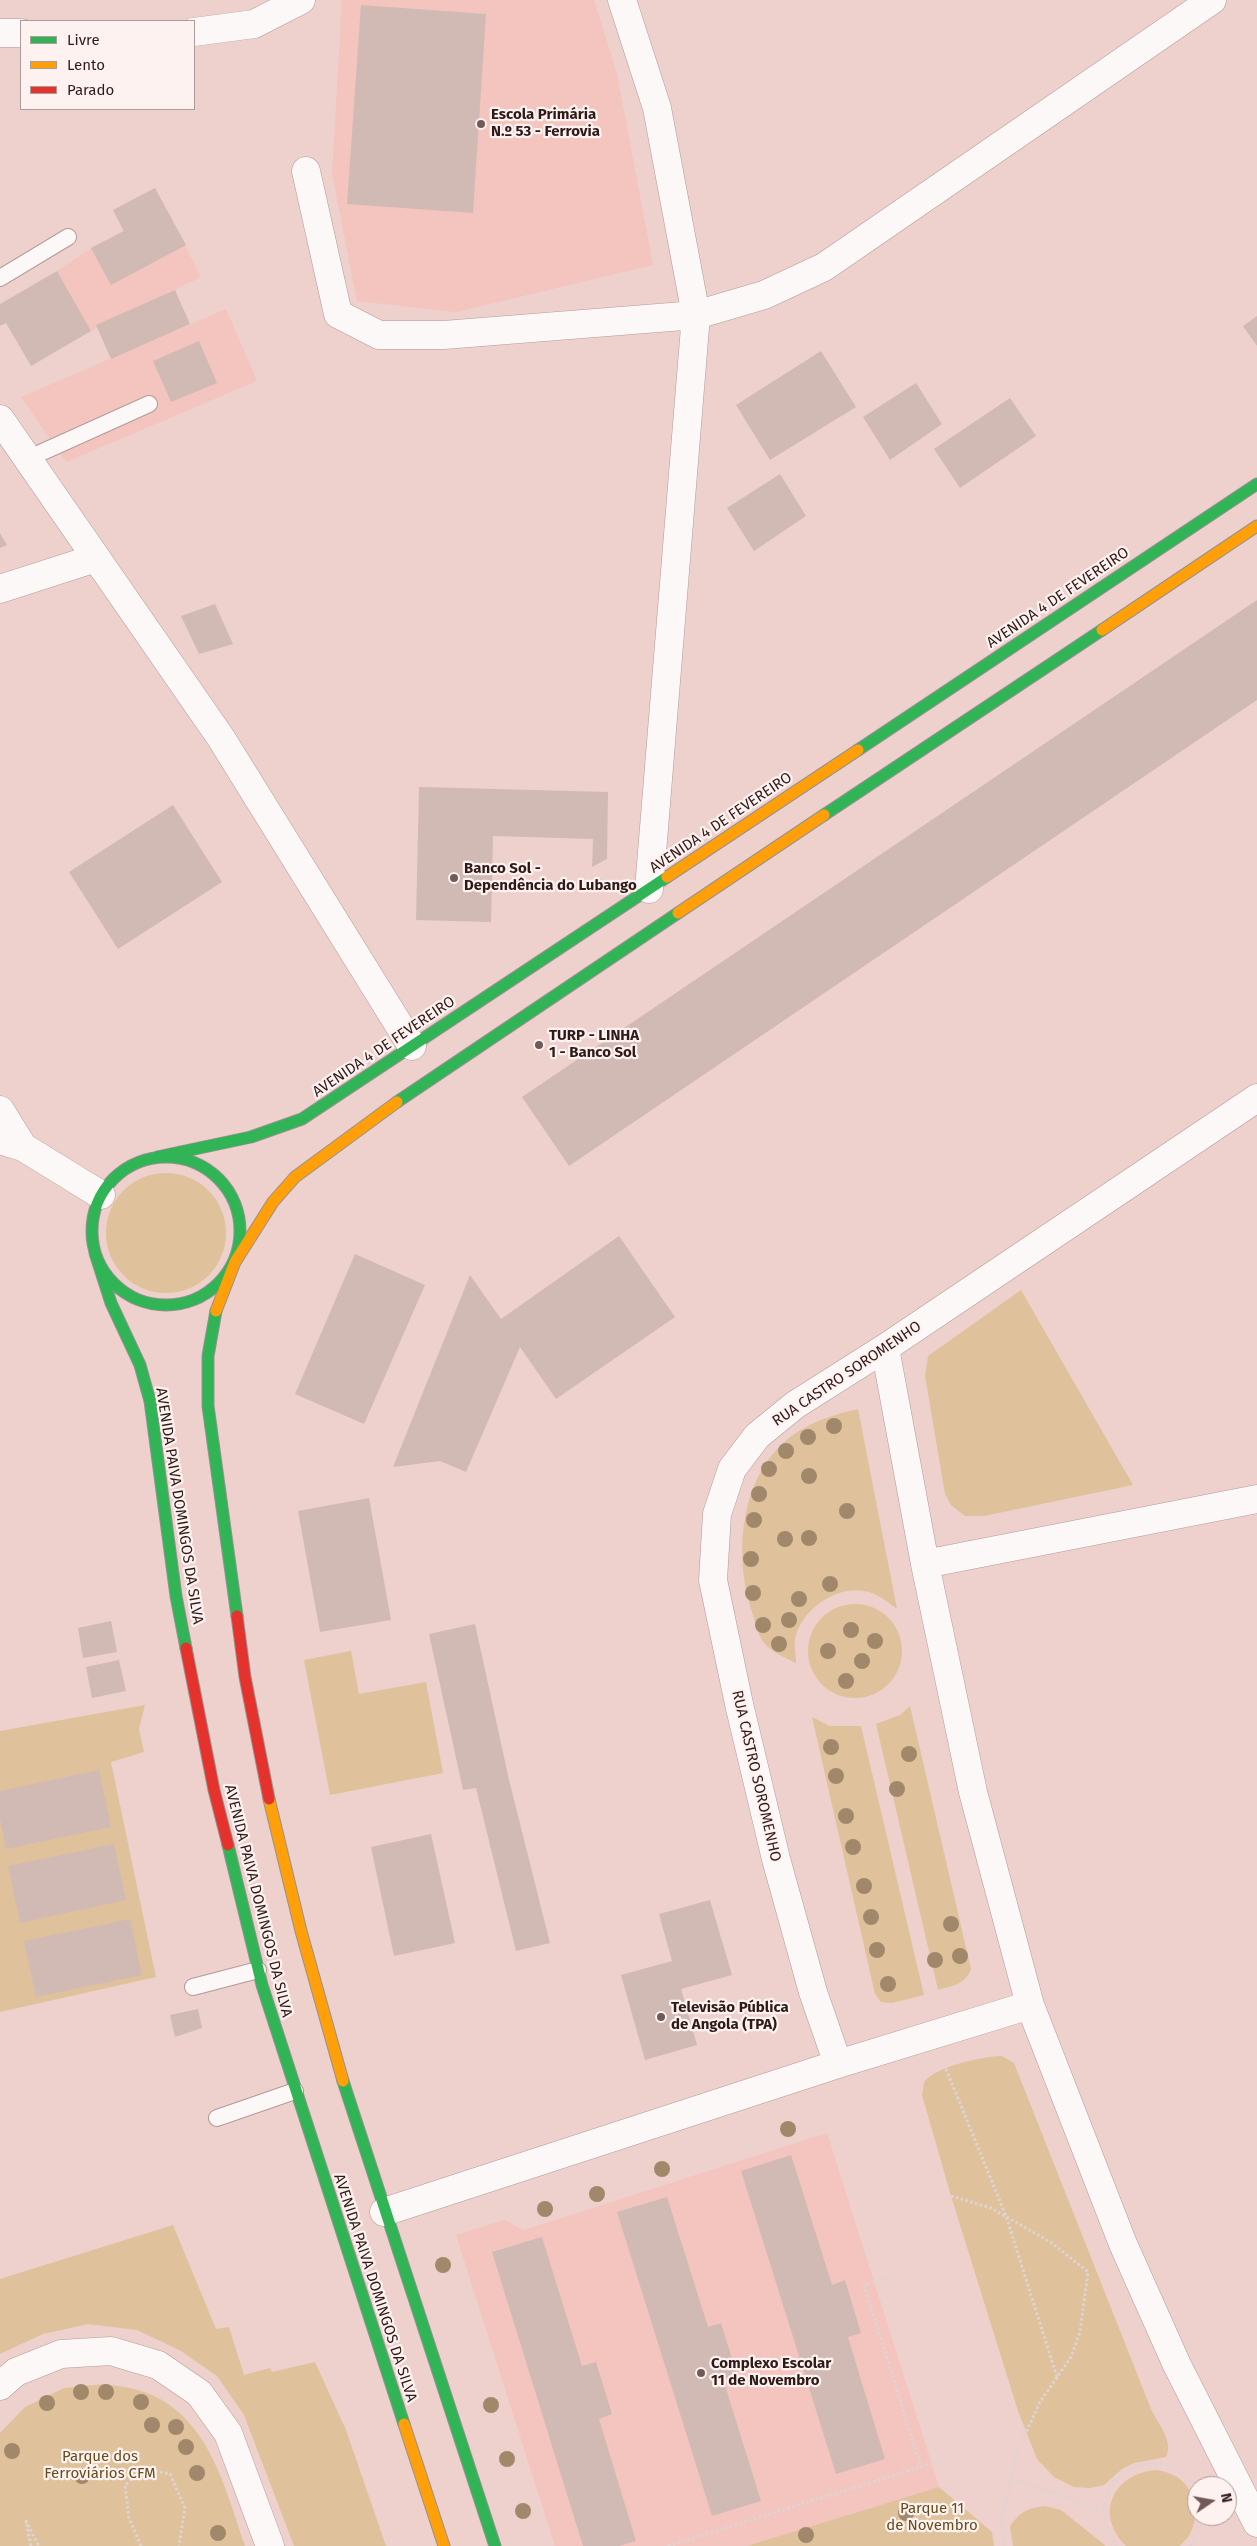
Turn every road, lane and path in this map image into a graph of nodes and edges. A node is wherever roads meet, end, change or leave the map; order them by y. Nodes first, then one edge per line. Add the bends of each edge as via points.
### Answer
1 (301, 0) edge
2 (622, 0) edge
3 (1212, 0) edge
4 (195, 32) edge
5 (0, 33) edge
6 (20, 33) edge
7 (306, 171) dead end
8 (68, 237) dead end
9 (0, 278) edge
10 (696, 314) junction
11 (149, 404) dead end
12 (0, 419) edge
13 (27, 459) junction
14 (1257, 484) edge
15 (1257, 526) edge
16 (96, 558) junction
17 (0, 589) edge
18 (649, 889) junction
19 (412, 1046) junction
20 (1257, 1098) edge
21 (0, 1110) edge
22 (11, 1144) edge
23 (157, 1157) junction
24 (101, 1195) junction
25 (95, 1252) junction
26 (235, 1262) junction
27 (885, 1348) junction
28 (1257, 1499) edge
29 (925, 1564) junction
30 (258, 1970) junction
31 (194, 1987) dead end
32 (1030, 2005) junction
33 (838, 2064) junction
34 (946, 2069) dead end
35 (294, 2091) junction
36 (217, 2118) dead end
37 (950, 2196) dead end
38 (384, 2212) junction
39 (1006, 2216) junction
40 (888, 2278) dead end
41 (1058, 2377) junction
42 (0, 2386) edge
43 (944, 2459) dead end
44 (921, 2467) junction
45 (1011, 2478) junction
46 (1187, 2479) edge
47 (1104, 2511) junction
48 (1257, 2523) edge
49 (1200, 2526) edge
50 (31, 2546) edge
51 (39, 2546) edge
52 (141, 2546) edge
53 (179, 2546) edge
54 (270, 2546) edge
55 (444, 2546) edge
56 (494, 2546) edge
57 (668, 2546) edge
58 (1003, 2546) edge
59 (1117, 2546) edge
60 (1190, 2546) edge

1 - 4 street via 254,24
2 - 10 street via 657,108
3 - 10 street via 824,267 764,295
5 - 6 street
7 - 10 street via 338,314 378,335 444,335
8 - 9 lane
10 - 18 street
11 - 13 lane
12 - 13 street
13 - 16 street
14 - 18 main road, AVENIDA 4 DE FEVEREIRO
15 - 26 main road via 431,1078 332,1148 295,1177 273,1202
16 - 17 street
16 - 19 street via 221,738
18 - 19 main road, AVENIDA 4 DE FEVEREIRO
19 - 23 main road, AVENIDA 4 DE FEVEREIRO via 302,1119 251,1137
20 - 27 street, RUA CASTRO SOROMENHO
21 - 22 street
22 - 24 street
23 - 24 main road via 124,1169
23 - 26 main road via 195,1162 212,1172 226,1187 240,1223 240,1243
24 - 25 main road via 91,1233
25 - 26 main road via 103,1271 116,1286 133,1298 157,1305 191,1302 223,1279
25 - 30 main road, AVENIDA PAIVA DOMINGOS DA SILVA via 111,1303 140,1364 150,1401 176,1596 214,1790
26 - 38 main road via 215,1313 208,1356 208,1406 245,1677 268,1794 301,1931 354,2120
27 - 29 street
27 - 33 street, RUA CASTRO SOROMENHO via 795,1405 757,1436 732,1469 716,1514 713,1580 738,1704 776,1859 813,1992
28 - 29 street
29 - 32 street via 973,1792
30 - 31 lane
30 - 35 main road, AVENIDA PAIVA DOMINGOS DA SILVA
32 - 33 street
32 - 48 street via 1123,2244 1177,2366
33 - 38 street
34 - 39 path
35 - 36 lane
35 - 55 main road, AVENIDA PAIVA DOMINGOS DA SILVA
37 - 39 path
38 - 56 main road
39 - 41 path
39 - 41 path via 1052,2243 1088,2272 1080,2332 1071,2357
40 - 44 path via 864,2285
41 - 45 path via 1040,2402 1026,2431
42 - 54 street via 16,2372 61,2354 111,2351 158,2365 199,2393 228,2433
43 - 44 path
44 - 57 path
45 - 47 path
45 - 58 path via 1001,2519
46 - 47 path via 1169,2466 1152,2463 1136,2466 1122,2474 1110,2487
47 - 59 path via 1109,2534
49 - 60 path
50 - 51 path via 26,2520
52 - 53 path via 129,2518 125,2485 144,2469 170,2474 185,2508

